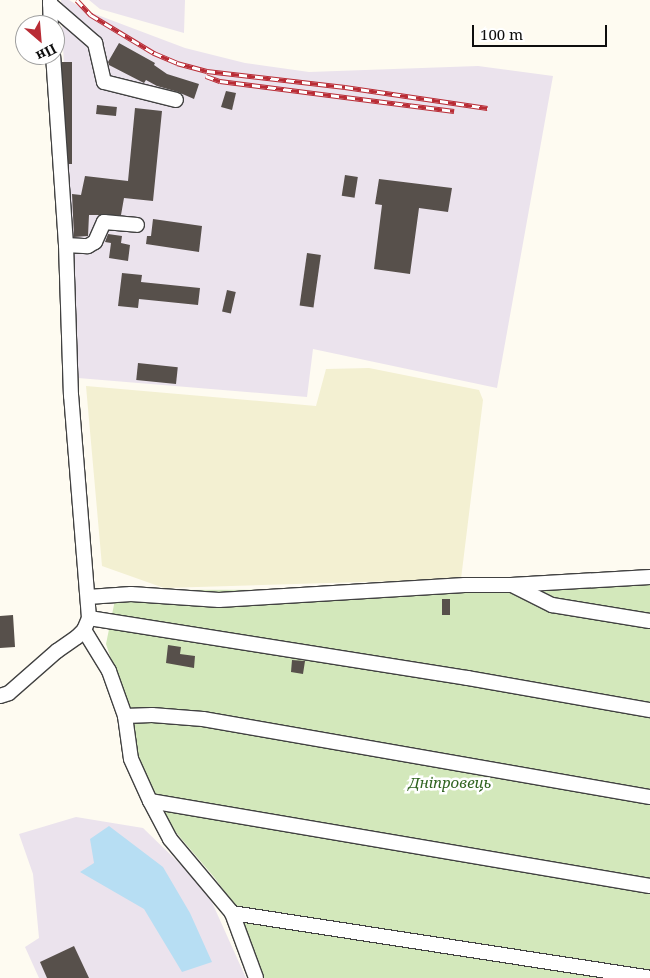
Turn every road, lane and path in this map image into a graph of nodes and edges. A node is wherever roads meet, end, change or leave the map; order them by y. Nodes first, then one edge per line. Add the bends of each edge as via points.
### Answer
1 (50, 2) edge
2 (51, 15) edge
3 (54, 65) edge
4 (176, 100) dead end
5 (137, 225) dead end
6 (66, 245) junction
7 (650, 576) edge
8 (511, 585) junction
9 (88, 597) junction
10 (650, 621) edge
11 (86, 624) junction
12 (0, 696) edge
13 (650, 710) edge
14 (125, 716) junction
15 (650, 797) edge
16 (150, 801) junction
17 (650, 886) edge
18 (232, 913) junction
19 (256, 978) edge
20 (650, 978) edge

1 - 2 street
1 - 4 street via 95,43 104,82
3 - 6 street
5 - 6 street via 104,222 95,242 88,246
6 - 9 street via 71,396
7 - 8 street
8 - 9 street via 219,600 131,594
8 - 10 street via 552,605
9 - 11 street
11 - 12 street via 20,684
11 - 13 street via 468,678
11 - 14 street via 109,670
14 - 15 street via 203,719
14 - 16 street via 131,759
16 - 17 street
16 - 18 street via 170,839
18 - 19 street
18 - 20 street

